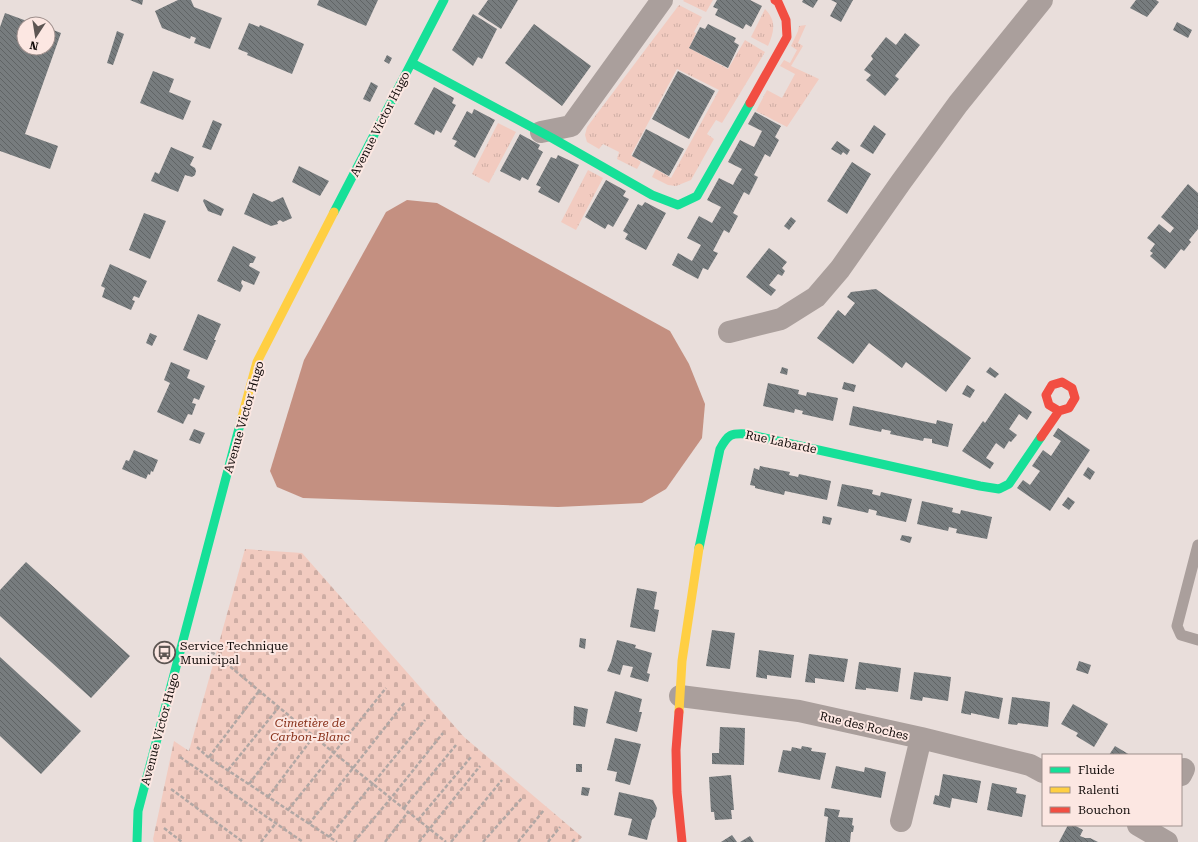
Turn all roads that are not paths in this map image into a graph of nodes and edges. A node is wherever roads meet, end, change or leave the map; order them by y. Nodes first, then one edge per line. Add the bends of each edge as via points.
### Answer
1 (444, 0) edge
2 (662, 0) edge
3 (775, 0) edge
4 (1042, 0) edge
5 (412, 63) junction
6 (571, 126) junction
7 (541, 132) junction
8 (574, 150) junction
9 (729, 332) dead end
10 (1054, 408) dead end
11 (999, 489) joint
12 (1198, 545) edge
13 (1198, 640) edge
14 (680, 696) junction
15 (921, 738) junction
16 (1042, 771) edge
17 (901, 821) dead end
18 (137, 842) edge
19 (682, 842) edge

1 - 5 street, Avenue Victor Hugo
2 - 6 street
3 - 8 street via 786,20 787,37 697,196 678,205 652,195
4 - 9 street via 958,104 840,268 816,296 781,318
5 - 7 street
5 - 18 street, Avenue Victor Hugo via 257,362 138,811
6 - 7 street
6 - 8 street
7 - 8 street
10 - 11 street, Rue Labarde via 1001,479
11 - 14 street, Rue Labarde via 747,434 726,437 720,449 698,552 682,661
12 - 13 lane via 1177,626 1181,635
14 - 15 street, Rue des Roches via 799,711
14 - 19 street via 676,750
15 - 16 street, Rue des Roches via 1030,765
15 - 17 street

